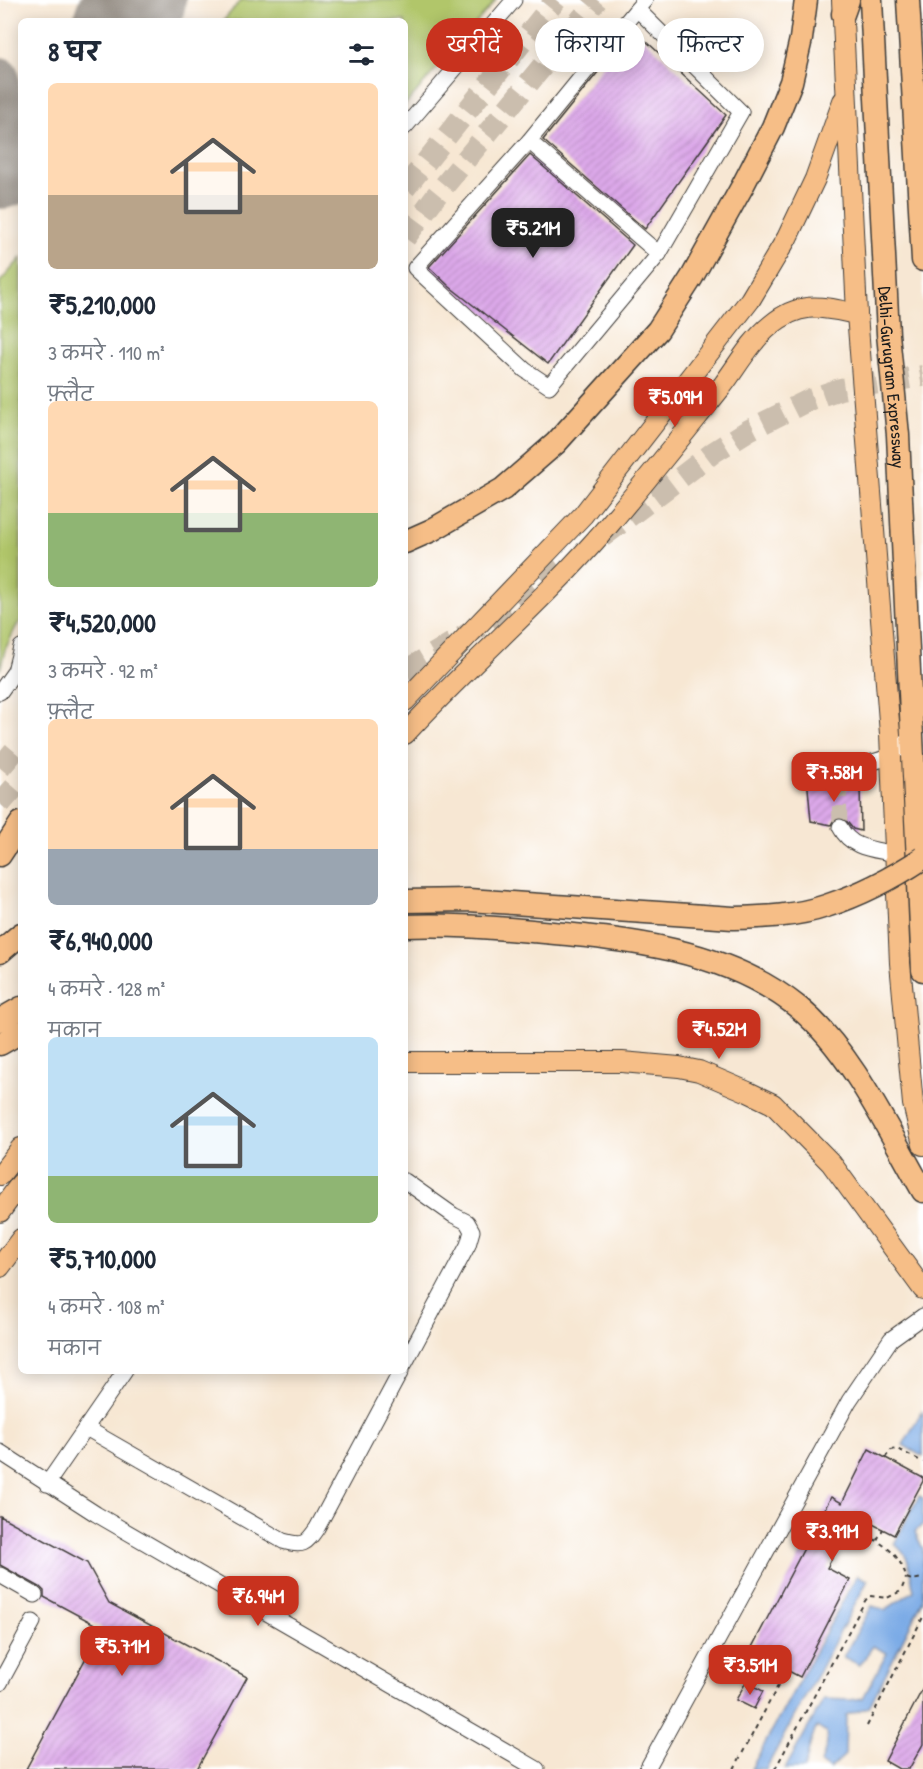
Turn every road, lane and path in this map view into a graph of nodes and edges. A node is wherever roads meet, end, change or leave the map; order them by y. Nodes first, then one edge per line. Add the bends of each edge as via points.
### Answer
1 (514, 0) edge
2 (806, 0) edge
3 (871, 0) edge
4 (908, 0) edge
5 (641, 5) edge
6 (844, 5) edge
7 (847, 90) junction
8 (408, 124) edge
9 (529, 141) junction
10 (659, 254) junction
11 (923, 260) edge
12 (857, 314) junction
13 (408, 541) edge
14 (18, 659) edge
15 (0, 692) edge
16 (408, 698) edge
17 (408, 731) edge
18 (912, 736) junction
19 (891, 755) junction
20 (839, 783) dead end
21 (840, 827) tunnel mouth
22 (18, 828) edge
23 (895, 854) junction
24 (0, 855) edge
25 (923, 858) edge
26 (408, 902) edge
27 (408, 926) edge
28 (18, 937) edge
29 (0, 952) edge
30 (923, 970) edge
31 (18, 1010) edge
32 (0, 1020) edge
33 (18, 1034) edge
34 (0, 1044) edge
35 (408, 1062) edge
36 (923, 1145) edge
37 (18, 1152) edge
38 (0, 1175) edge
39 (408, 1183) edge
40 (18, 1187) edge
41 (922, 1190) edge
42 (0, 1212) edge
43 (18, 1243) edge
44 (0, 1267) edge
45 (923, 1289) edge
46 (923, 1316) edge
47 (408, 1357) edge
48 (123, 1374) edge
49 (399, 1374) edge
50 (86, 1428) junction
51 (0, 1452) edge
52 (885, 1458) dead end
53 (923, 1462) edge
54 (47, 1484) junction
55 (849, 1526) dead end
56 (883, 1529) dead end
57 (876, 1540) junction
58 (0, 1575) edge
59 (906, 1578) junction
60 (923, 1578) edge
61 (35, 1594) dead end
62 (923, 1617) edge
63 (33, 1622) dead end
64 (777, 1665) dead end
65 (0, 1683) edge
66 (867, 1726) dead end
67 (537, 1769) edge
68 (647, 1769) edge
69 (734, 1769) edge
70 (775, 1769) edge

1 - 8 street
2 - 13 highway via 791,82 773,127 692,277 658,330 555,443 503,489
3 - 18 highway, Delhi-Gurugram Expressway
4 - 11 highway
5 - 9 street
5 - 10 street via 741,112
6 - 7 main road
7 - 12 main road
7 - 16 main road via 815,179 787,238 750,300 584,515
9 - 10 street
9 - 10 street via 415,268 525,370 549,386
12 - 17 main road via 807,307 771,325 606,528
12 - 19 main road
14 - 15 street via 15,671
18 - 19 street
18 - 30 highway, Delhi-Gurugram Expressway
19 - 20 street via 848,770
19 - 23 main road
21 - 23 street via 846,838 859,847
22 - 24 highway
23 - 36 main road via 913,1104
25 - 26 highway, bridge via 894,876 825,906 775,916 733,918 468,900
27 - 41 highway via 462,925 640,943 683,952 747,976 799,1008 827,1038 858,1077
28 - 29 highway
31 - 32 highway
33 - 34 highway
35 - 45 main road via 622,1062 679,1067 699,1071 748,1092 773,1104 831,1163
37 - 38 main road
39 - 47 street via 467,1222 472,1231
40 - 42 main road
43 - 44 main road
46 - 68 street via 891,1340 849,1401
48 - 50 street
49 - 50 street via 317,1528 309,1541 298,1545 284,1541
50 - 54 street
51 - 54 street
52 - 53 path via 897,1449
54 - 67 street
55 - 57 path
56 - 57 path
57 - 59 path via 900,1559
58 - 61 street
59 - 60 path
59 - 70 path via 901,1591 887,1598 869,1596 865,1601
62 - 66 path
63 - 65 street
64 - 69 path via 770,1679 779,1684

